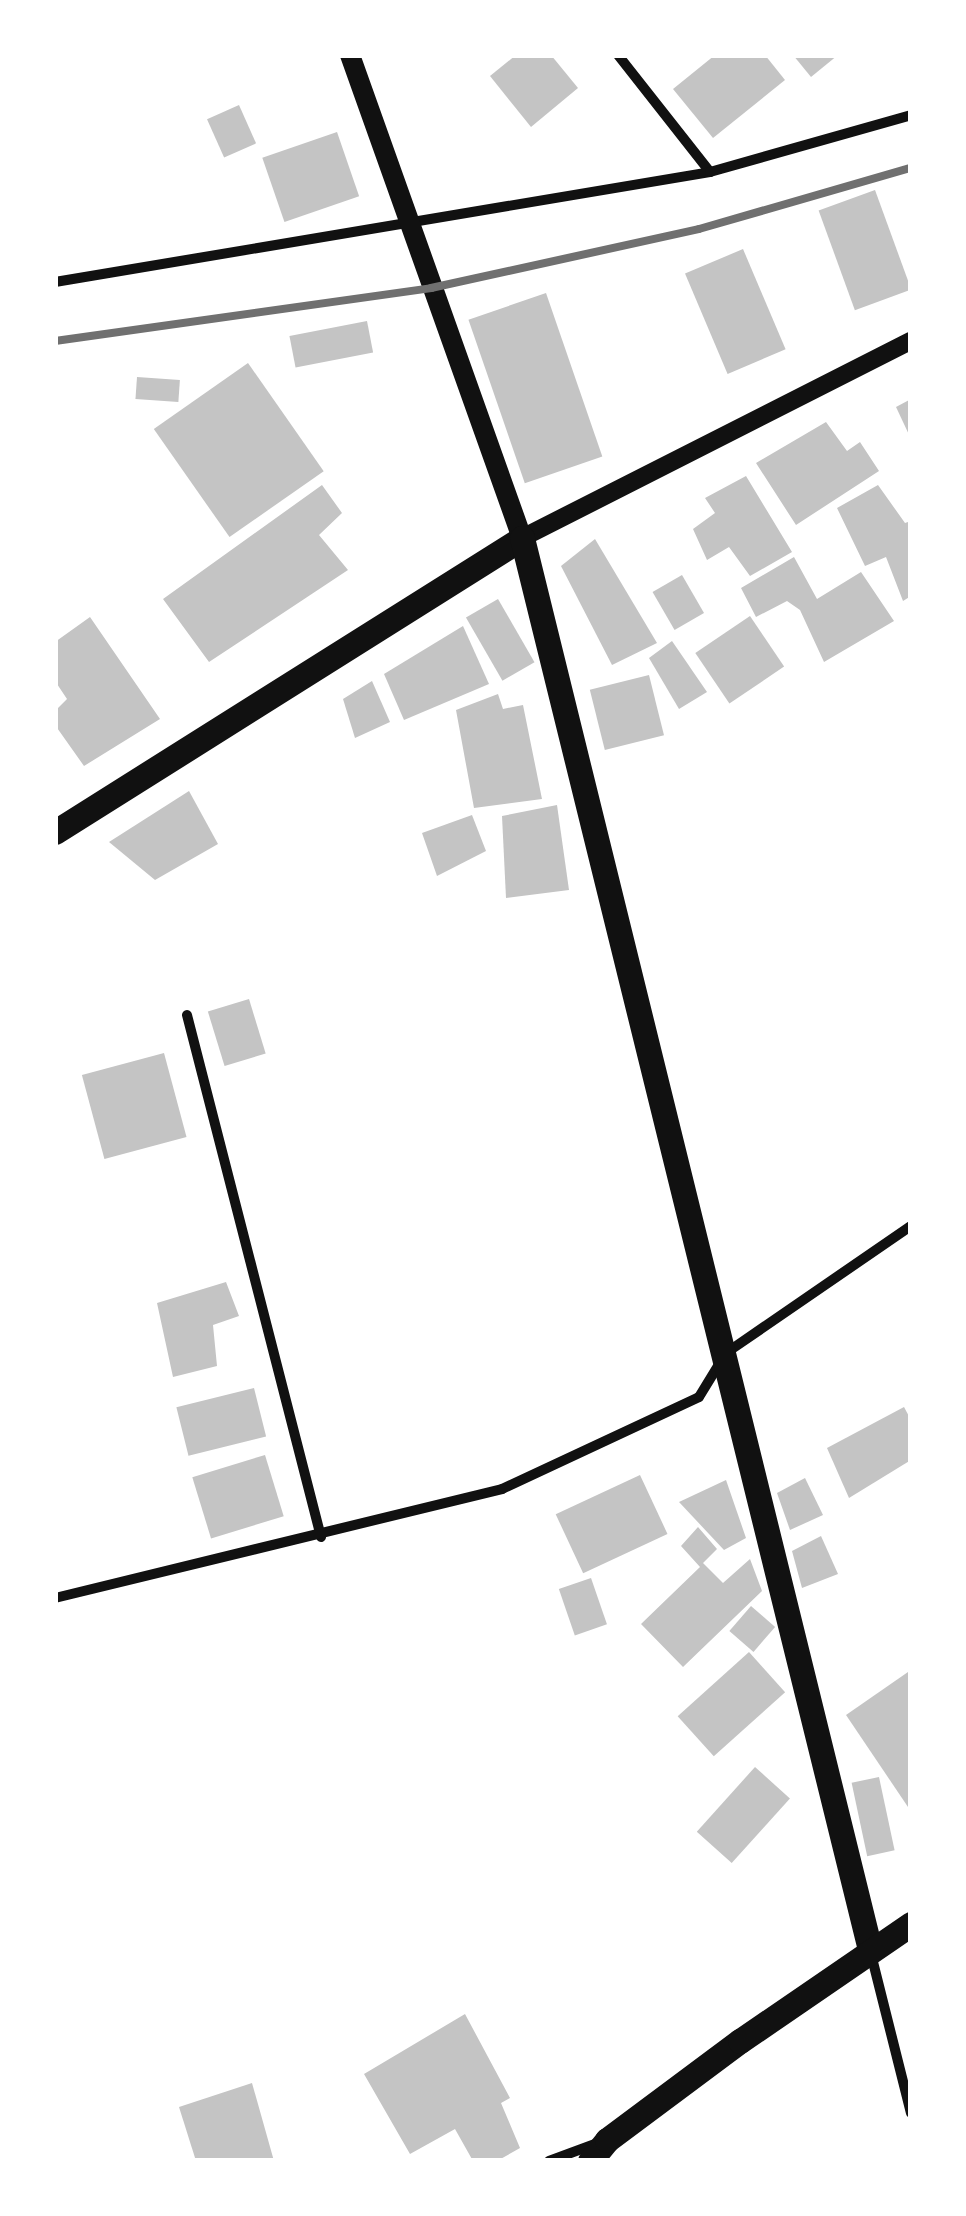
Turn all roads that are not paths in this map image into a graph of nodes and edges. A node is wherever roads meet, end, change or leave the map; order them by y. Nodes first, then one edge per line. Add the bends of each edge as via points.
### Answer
1 (350, 55) edge
2 (618, 55) edge
3 (911, 115) edge
4 (710, 172) junction
5 (414, 226) junction
6 (55, 282) edge
7 (911, 341) edge
8 (522, 538) junction
9 (55, 832) edge
10 (187, 1015) dead end
11 (911, 1226) edge
12 (726, 1354) junction
13 (320, 1537) junction
14 (55, 1598) edge
15 (911, 1924) edge
16 (870, 1950) junction
17 (911, 2113) edge
18 (607, 2140) junction
19 (549, 2161) edge
20 (590, 2161) edge

1 - 5 main road
2 - 4 street
3 - 4 street
4 - 5 street
5 - 6 street
5 - 8 main road
7 - 8 street
8 - 9 main road
8 - 12 main road
10 - 13 street
11 - 12 street
12 - 13 street via 699,1397 502,1489
12 - 16 main road
13 - 14 street
15 - 16 main road
16 - 17 street
16 - 18 main road
18 - 19 street
18 - 20 main road

